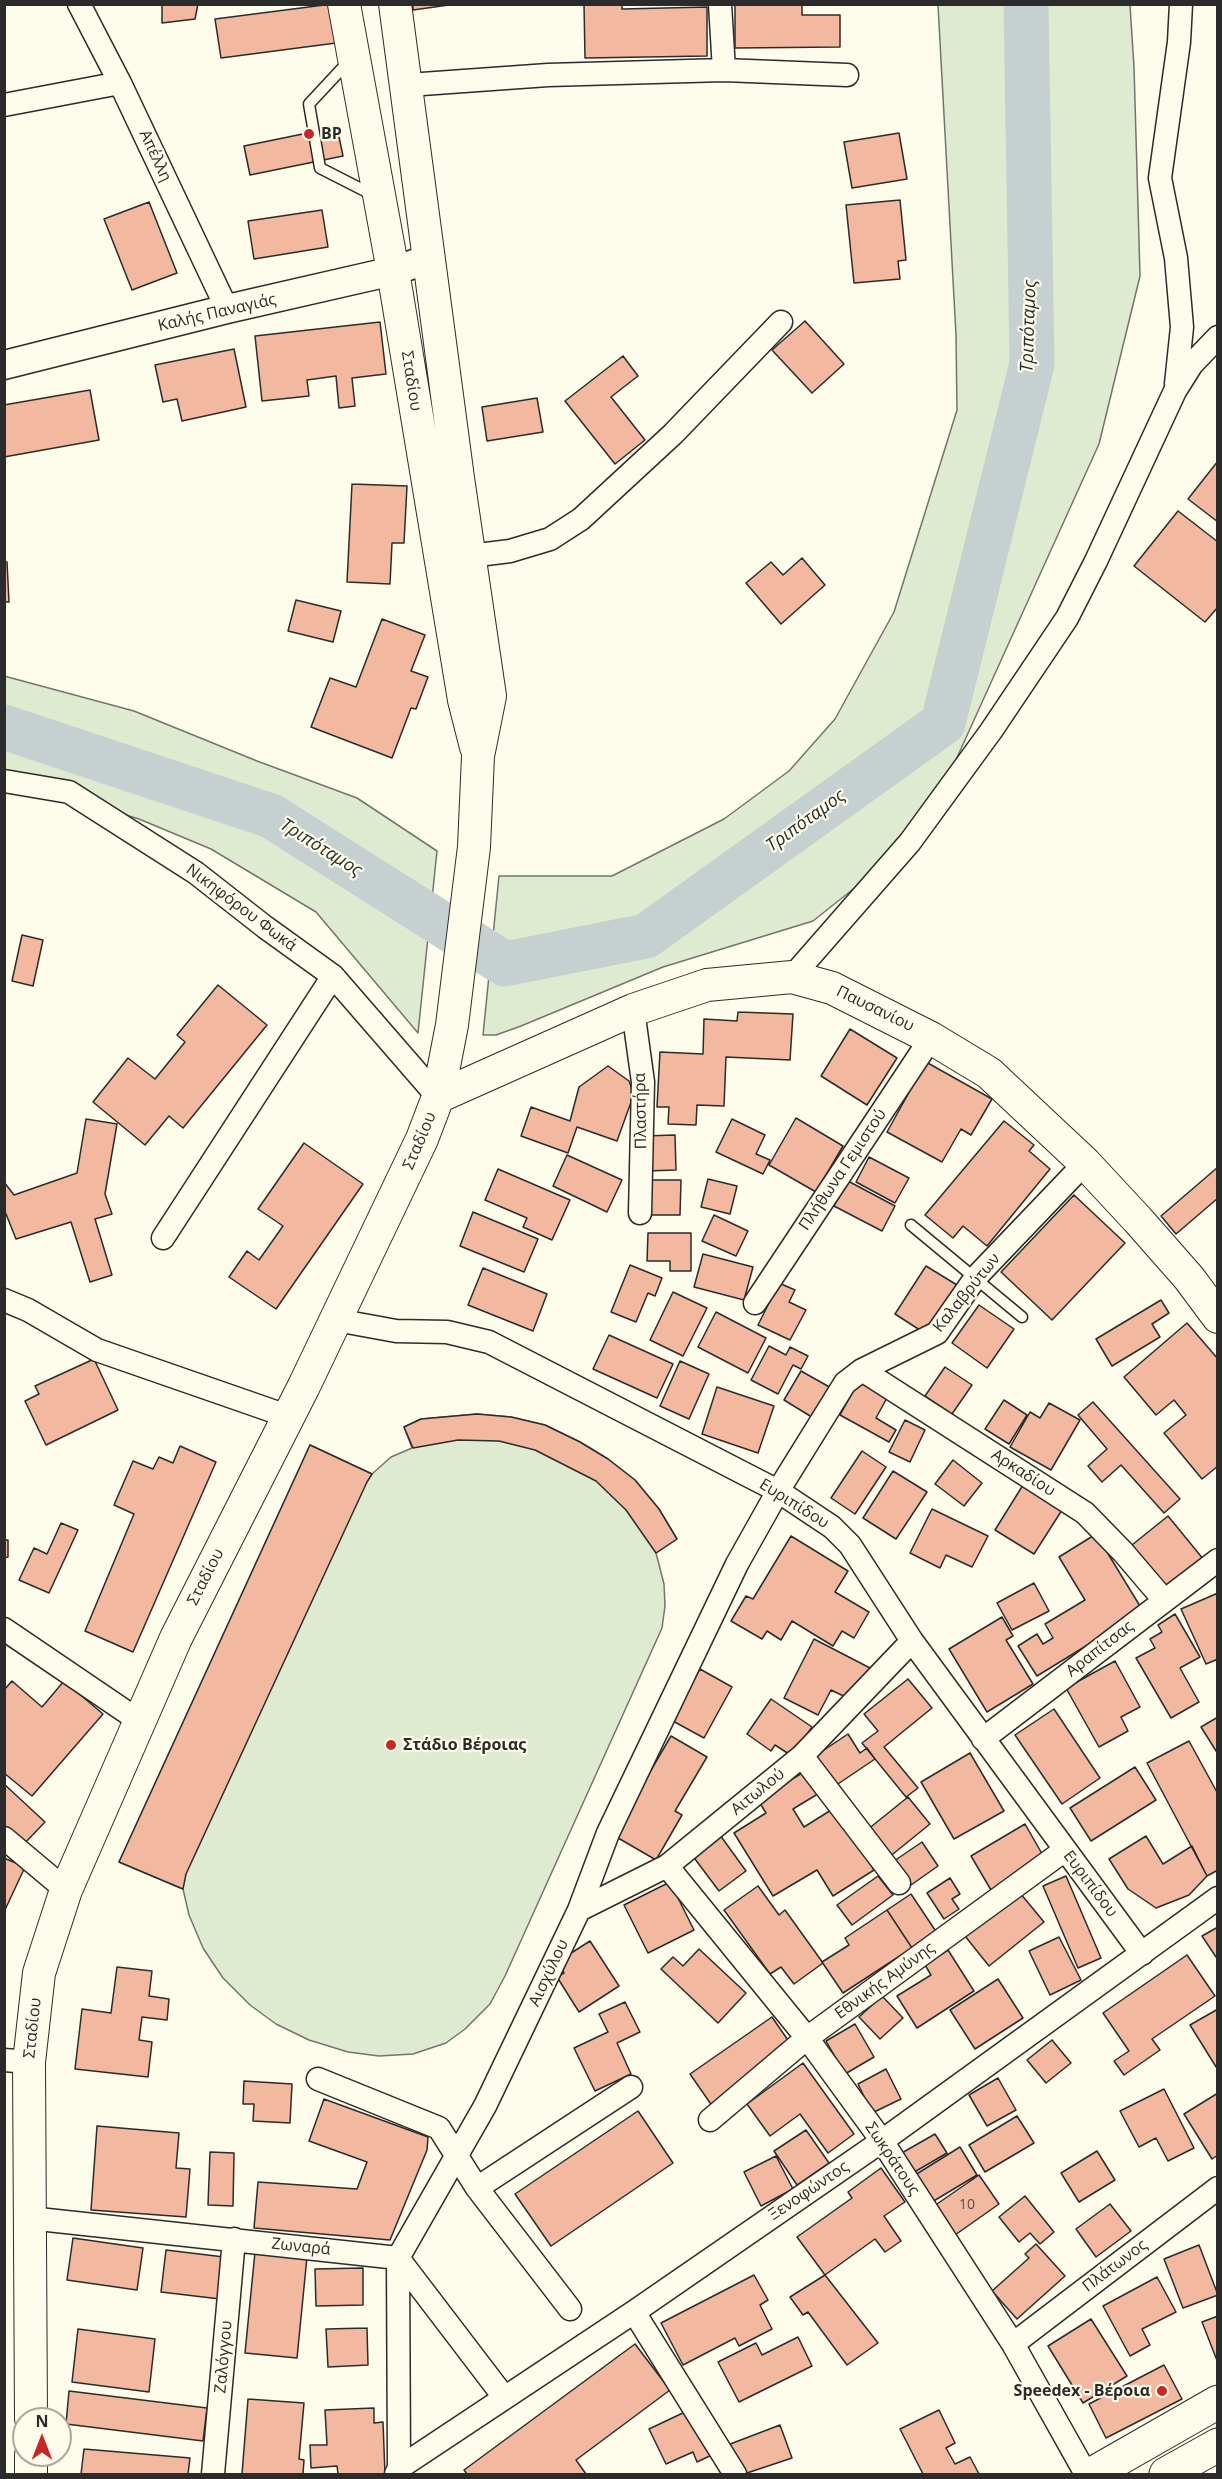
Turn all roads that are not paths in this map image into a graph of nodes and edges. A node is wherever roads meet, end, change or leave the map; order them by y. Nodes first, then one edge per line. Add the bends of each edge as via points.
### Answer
1 (79, 4) edge
2 (344, 4) edge
3 (395, 4) edge
4 (720, 4) edge
5 (1181, 4) edge
6 (353, 57) junction
7 (724, 70) junction
8 (847, 75) dead end
9 (120, 83) junction
10 (408, 85) junction
11 (4, 105) edge
12 (379, 198) junction
13 (429, 258) junction
14 (393, 271) junction
15 (226, 309) junction
16 (781, 322) dead end
17 (1218, 336) edge
18 (4, 365) edge
19 (1175, 391) junction
20 (470, 556) junction
21 (478, 756) junction
22 (4, 781) edge
23 (333, 976) junction
24 (792, 977) junction
25 (633, 1010) junction
26 (932, 1038) junction
27 (438, 1096) junction
28 (1084, 1163) junction
29 (640, 1213) dead end
30 (911, 1225) dead end
31 (163, 1238) dead end
32 (976, 1277) junction
33 (4, 1300) edge
34 (755, 1303) dead end
35 (1022, 1317) dead end
36 (1218, 1317) edge
37 (336, 1320) junction
38 (862, 1370) junction
39 (287, 1416) junction
40 (777, 1491) junction
41 (1218, 1560) edge
42 (1164, 1600) junction
43 (4, 1629) edge
44 (912, 1641) junction
45 (138, 1720) junction
46 (983, 1739) junction
47 (802, 1756) junction
48 (4, 1838) edge
49 (1065, 1850) junction
50 (667, 1866) junction
51 (899, 1883) dead end
52 (66, 1890) junction
53 (1218, 1898) edge
54 (579, 1910) junction
55 (1142, 1954) junction
56 (807, 2038) junction
57 (17, 2061) edge
58 (318, 2079) dead end
59 (631, 2087) dead end
60 (710, 2120) dead end
61 (882, 2141) junction
62 (456, 2156) junction
63 (477, 2188) junction
64 (1218, 2188) edge
65 (29, 2218) junction
66 (234, 2239) junction
67 (398, 2258) junction
68 (570, 2309) dead end
69 (634, 2312) junction
70 (1013, 2344) junction
71 (504, 2397) junction
72 (1218, 2402) edge
73 (31, 2407) edge
74 (1218, 2445) edge
75 (398, 2471) edge
76 (213, 2475) edge
77 (735, 2475) edge
78 (1086, 2475) edge
79 (1092, 2475) edge
80 (1166, 2475) edge

1 - 9 street, Απέλλη
2 - 6 main road, Σταδίου
3 - 10 main road, Σταδίου
4 - 7 street
5 - 19 street via 1160,178 1176,258 1182,327
6 - 12 main road, Σταδίου
6 - 12 lane via 309,104 320,168
7 - 8 street
7 - 10 street via 548,75
9 - 11 street
9 - 15 street, Απέλλη
10 - 13 main road, Σταδίου
12 - 14 main road, Σταδίου
13 - 14 street, Καλής Παναγιάς
13 - 20 main road, Σταδίου
14 - 15 street, Καλής Παναγιάς
14 - 21 main road, Σταδίου via 464,699
15 - 18 street, Καλής Παναγιάς
16 - 20 street via 673,434 581,519 550,539 510,551
17 - 19 street via 1192,364
19 - 24 street via 1067,618 910,842
20 - 21 main road, Σταδίου via 490,696
21 - 27 main road, Σταδίου via 474,846 452,1026
22 - 23 street, Νικηφόρου Φωκά via 69,792 196,873
23 - 27 street, Νικηφόρου Φωκά
23 - 31 street
24 - 25 main road, Παυσανίου via 707,985
24 - 26 main road, Παυσανίου via 832,988
25 - 27 main road, Παυσανίου
25 - 29 street, Πλαστήρα via 643,1082
26 - 28 main road, Παυσανίου via 989,1073
26 - 34 street, Πλήθωνα Γεμιστού
27 - 37 main road, Σταδίου via 422,1139
28 - 32 street, Καλαβρύτων
28 - 36 main road, Παυσανίου via 1189,1278
30 - 32 lane
32 - 35 lane
32 - 38 street, Καλαβρύτων via 937,1333
33 - 39 street via 97,1350
37 - 39 main road, Σταδίου
37 - 40 street, Ευριπίδου via 396,1331 447,1332 489,1341
38 - 40 street, Καλαβρύτων via 845,1383
38 - 42 street, Αρκαδίου via 1084,1513
39 - 45 main road, Σταδίου
40 - 44 street, Ευριπίδου via 832,1527 850,1545
40 - 54 street, Αισχύλου via 737,1564 608,1833
41 - 42 street, Αραπίτσας
42 - 46 street, Αραπίτσας
43 - 45 street
44 - 46 street, Ευριπίδου
44 - 47 street, Αιτωλού
45 - 52 main road, Σταδίου
46 - 49 street, Ευριπίδου
47 - 50 street, Αιτωλού
47 - 51 street
48 - 52 street
49 - 55 street, Ευριπίδου
49 - 56 street, Εθνικής Αμύνης
50 - 54 street, Αιτωλού
50 - 56 street, Σωκράτους
52 - 57 main road, Σταδίου via 39,1973
53 - 55 street, Ξενοφώντος
54 - 62 street, Αισχύλου via 485,2106
55 - 61 street, Ξενοφώντος
56 - 60 street, Εθνικής Αμύνης
56 - 61 street, Σωκράτους
57 - 65 main road, Σταδίου
58 - 62 street via 439,2128
59 - 63 street
61 - 69 street, Ξενοφώντος
61 - 70 street, Σωκράτους
62 - 63 street
62 - 67 street, Αισχύλου
63 - 68 street
64 - 70 street, Πλάτωνος
65 - 66 street, Ζωναρά
65 - 73 main road, Σταδίου
66 - 67 street, Ζωναρά
66 - 76 street, Ζαλόγγου
67 - 71 street
67 - 75 street, Αισχύλου
69 - 71 street, Ξενοφώντος
69 - 77 street
70 - 78 street, Σωκράτους
71 - 75 street, Ξενοφώντος
72 - 79 main road
74 - 80 main road

